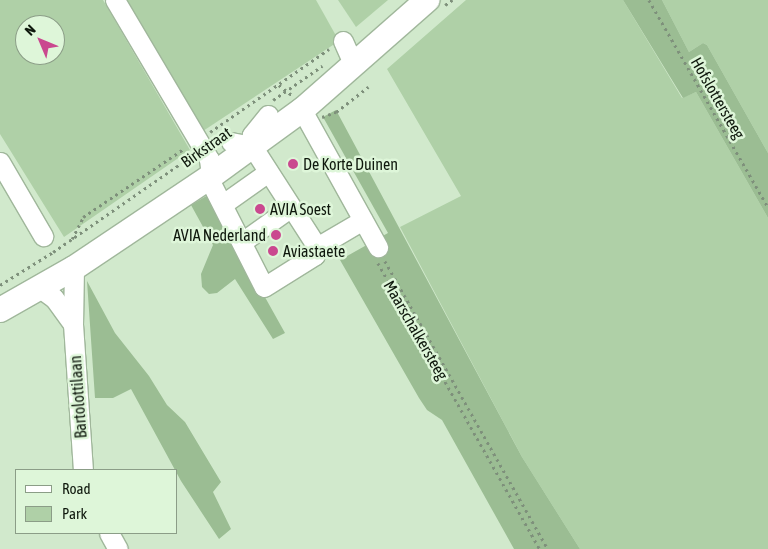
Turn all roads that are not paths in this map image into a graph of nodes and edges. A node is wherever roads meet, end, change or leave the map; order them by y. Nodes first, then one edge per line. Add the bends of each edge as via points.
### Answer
1 (115, 0) edge
2 (428, 0) edge
3 (343, 41) dead end
4 (351, 65) junction
5 (309, 114) junction
6 (246, 147) junction
7 (0, 162) edge
8 (208, 167) junction
9 (268, 172) junction
10 (223, 204) junction
11 (291, 207) junction
12 (363, 220) junction
13 (43, 236) dead end
14 (242, 242) junction
15 (317, 247) junction
16 (381, 253) road end
17 (74, 268) junction
18 (40, 288) junction
19 (0, 298) edge
20 (0, 310) edge
21 (73, 324) junction
22 (83, 469) edge
23 (110, 534) edge
24 (118, 549) edge

1 - 8 street
2 - 4 main road, Birkstraat
3 - 4 street
4 - 5 main road, Birkstraat
4 - 6 main road, Birkstraat via 266,110
5 - 6 main road, Birkstraat
5 - 12 street
6 - 8 main road, Birkstraat
6 - 9 street
7 - 13 street
8 - 10 street
8 - 17 main road, Birkstraat
8 - 19 main road, Birkstraat via 60,264
9 - 10 street
9 - 11 street
10 - 14 street
11 - 14 street
11 - 15 street
12 - 15 street
12 - 16 street
14 - 15 street via 264,287 315,255
17 - 18 main road, Birkstraat
17 - 21 street, Bartolottilaan
18 - 20 main road, Birkstraat
18 - 21 street via 54,298
21 - 22 street, Bartolottilaan
23 - 24 street

